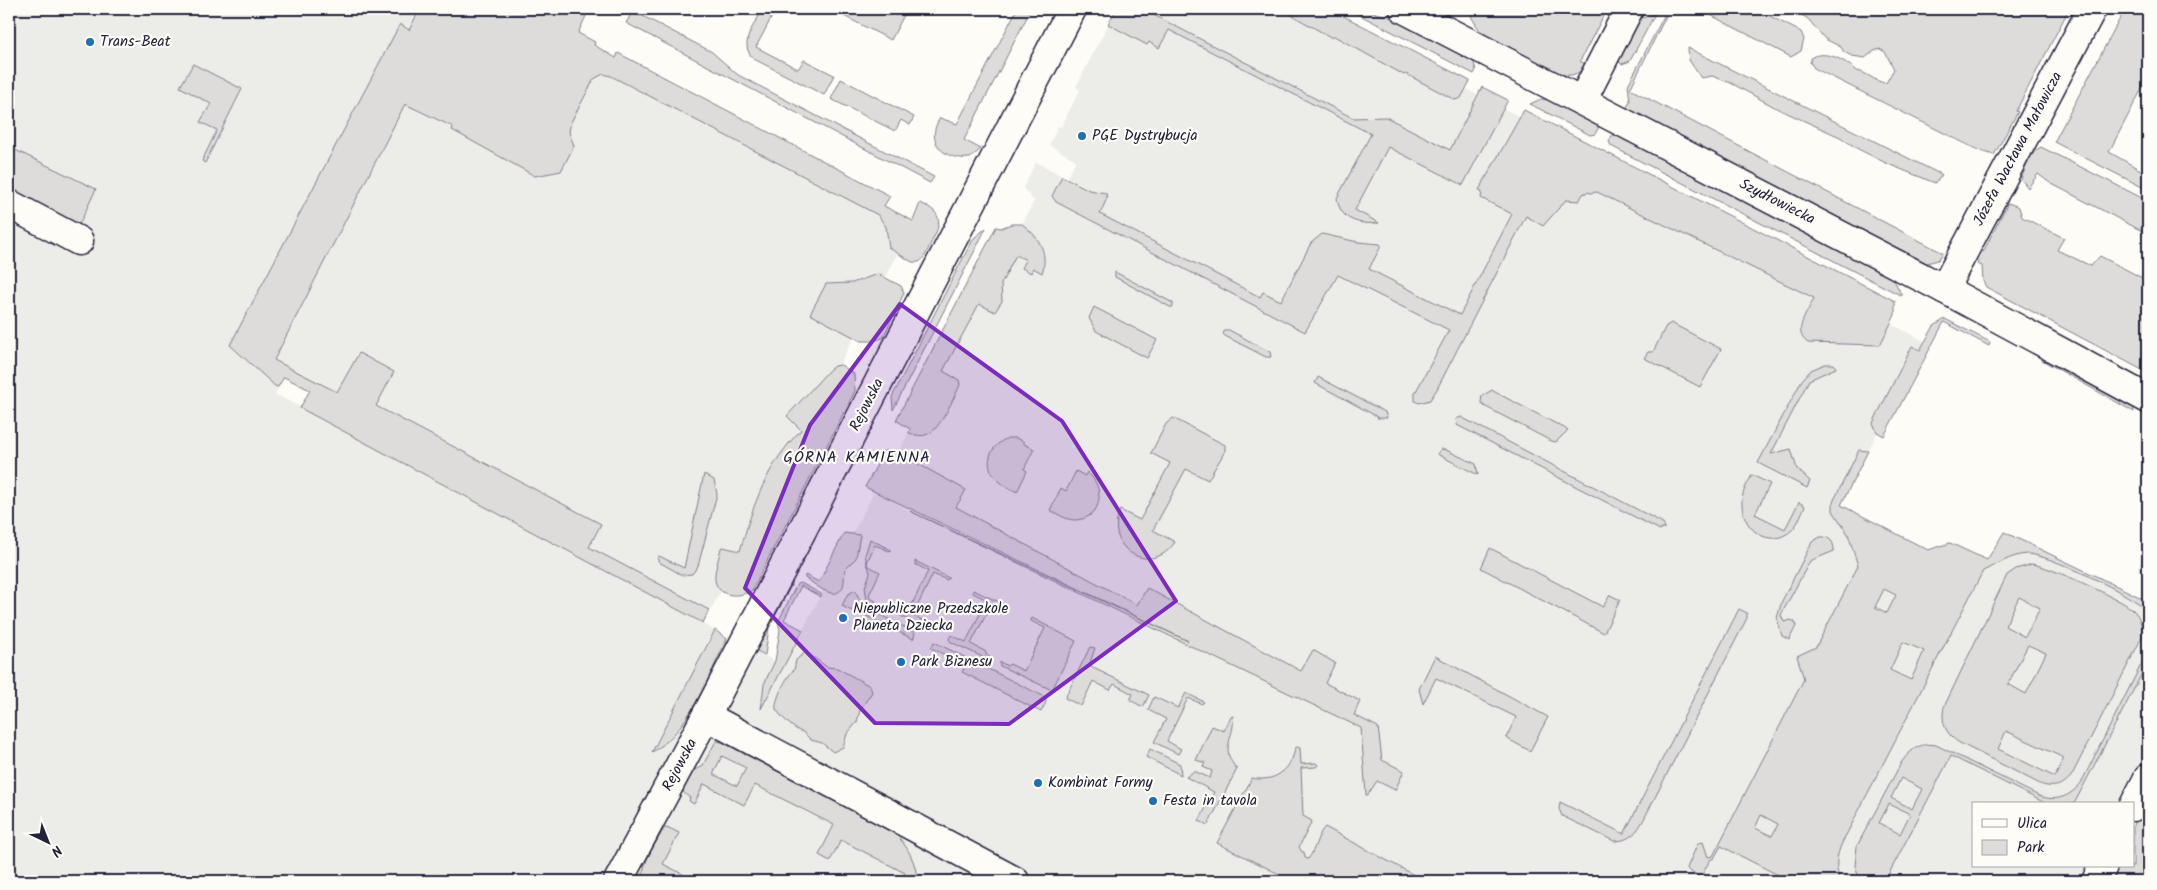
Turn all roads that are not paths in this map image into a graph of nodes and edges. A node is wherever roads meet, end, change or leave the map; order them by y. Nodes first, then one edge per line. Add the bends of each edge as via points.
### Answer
1 (1072, 9) edge
2 (1404, 9) edge
3 (1630, 9) edge
4 (2092, 9) edge
5 (1582, 101) junction
6 (9, 204) edge
7 (79, 241) dead end
8 (1944, 289) junction
9 (2148, 399) edge
10 (706, 716) junction
11 (2148, 778) edge
12 (2134, 805) edge
13 (2102, 868) edge
14 (618, 881) edge
15 (1015, 881) edge
16 (2096, 881) edge

1 - 10 street, Rejowska
2 - 5 street, Szydłowiecka
3 - 5 street
4 - 8 street, Józefa Wacława Małowicza via 1997,171
5 - 8 street, Szydłowiecka
6 - 7 street
8 - 9 street, Szydłowiecka
10 - 14 street, Rejowska
10 - 15 street
11 - 12 street
13 - 16 street

